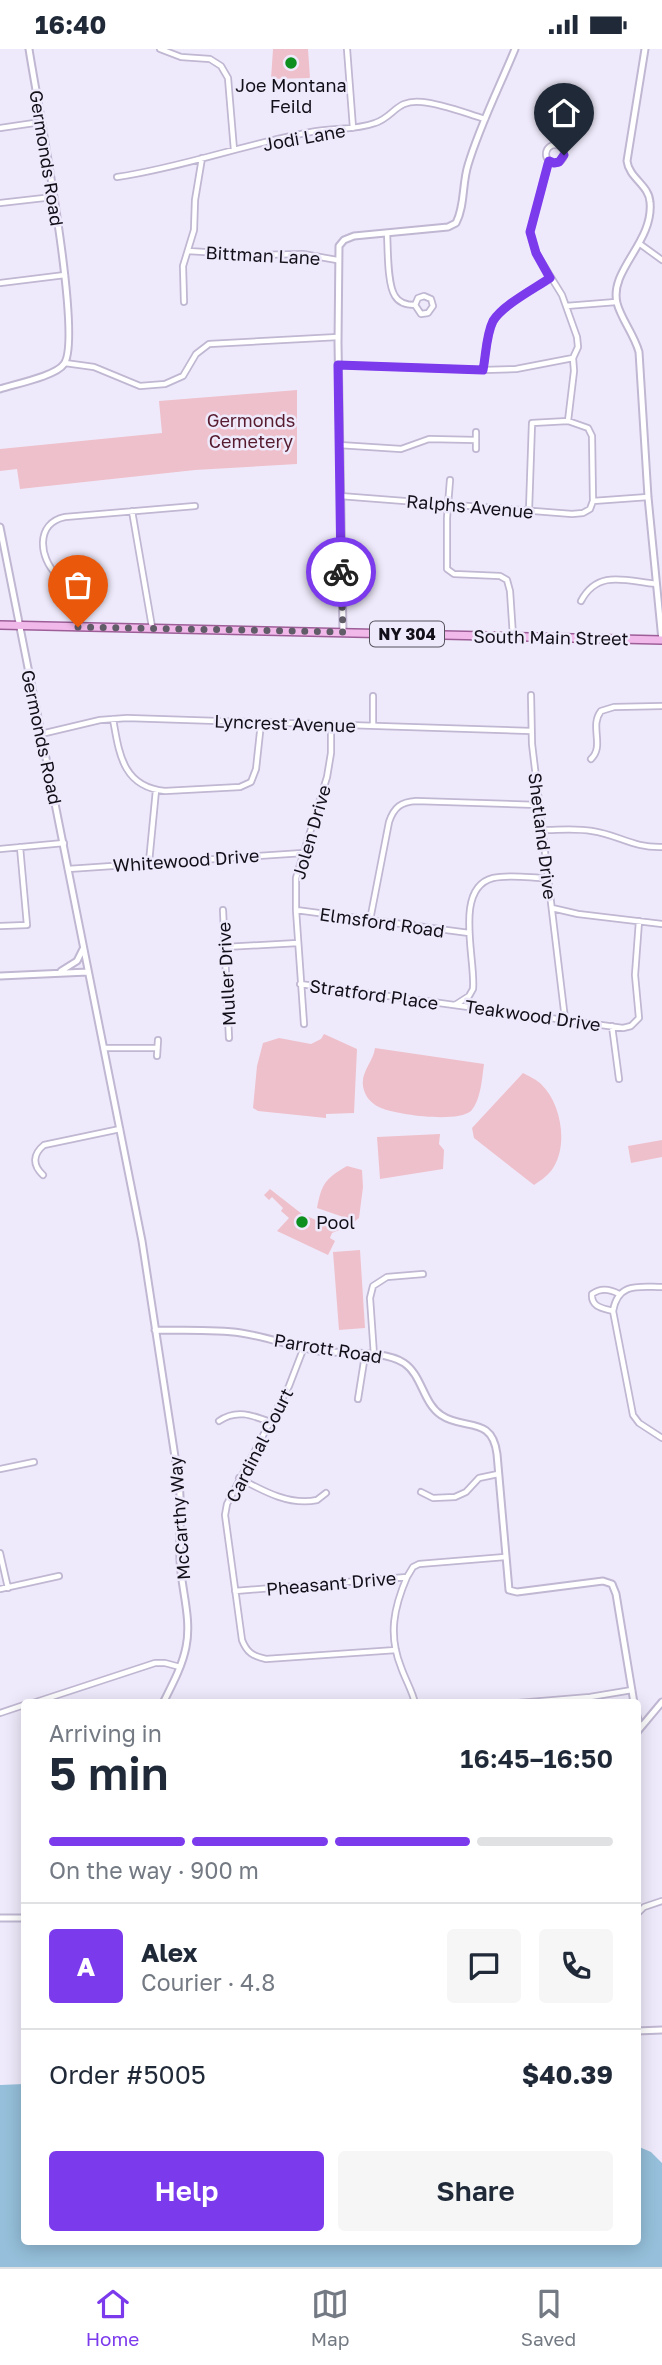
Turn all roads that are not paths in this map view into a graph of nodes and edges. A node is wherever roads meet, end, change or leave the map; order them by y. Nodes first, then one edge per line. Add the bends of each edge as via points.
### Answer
1 (29, 49) edge
2 (160, 49) edge
3 (346, 49) edge
4 (516, 49) edge
5 (645, 49) edge
6 (485, 119) junction
7 (41, 122) junction
8 (0, 128) edge
9 (353, 128) junction
10 (234, 150) junction
11 (202, 158) junction
12 (549, 161) junction
13 (117, 177) dead end
14 (53, 197) junction
15 (0, 203) edge
16 (387, 233) junction
17 (640, 244) junction
18 (188, 251) junction
19 (338, 260) junction
20 (662, 260) edge
21 (65, 275) junction
22 (550, 278) junction
23 (0, 283) edge
24 (184, 302) dead end
25 (616, 302) junction
26 (415, 305) junction
27 (566, 306) junction
28 (338, 337) junction
29 (573, 358) junction
30 (65, 363) junction
31 (338, 365) junction
32 (483, 370) junction
33 (0, 389) edge
34 (568, 421) junction
35 (477, 432) dead end
36 (476, 440) junction
37 (339, 445) junction
38 (475, 449) dead end
39 (450, 480) dead end
40 (340, 496) junction
41 (648, 497) junction
42 (593, 501) junction
43 (447, 504) junction
44 (195, 506) dead end
45 (529, 510) junction
46 (132, 511) junction
47 (0, 527) edge
48 (57, 575) dead end
49 (656, 584) junction
50 (581, 601) dead end
51 (0, 625) edge
52 (20, 625) junction
53 (152, 627) junction
54 (343, 632) junction
55 (513, 636) junction
56 (662, 640) edge
57 (531, 695) dead end
58 (373, 696) dead end
59 (662, 706) edge
60 (113, 719) junction
61 (261, 723) junction
62 (331, 725) junction
63 (373, 726) junction
64 (531, 731) junction
65 (41, 734) junction
66 (591, 759) dead end
67 (156, 790) junction
68 (540, 805) junction
69 (542, 830) junction
70 (64, 843) junction
71 (20, 847) junction
72 (662, 847) edge
73 (0, 849) edge
74 (303, 853) junction
75 (149, 862) junction
76 (68, 869) junction
77 (548, 878) junction
78 (552, 908) junction
79 (223, 910) dead end
80 (296, 910) junction
81 (370, 920) junction
82 (639, 921) junction
83 (662, 924) edge
84 (0, 926) edge
85 (469, 933) junction
86 (298, 943) junction
87 (83, 946) junction
88 (225, 947) junction
89 (88, 972) junction
90 (55, 974) junction
91 (0, 976) edge
92 (300, 985) junction
93 (454, 1005) junction
94 (565, 1019) junction
95 (304, 1024) dead end
96 (612, 1026) junction
97 (229, 1038) dead end
98 (158, 1040) dead end
99 (104, 1048) junction
100 (157, 1048) junction
101 (157, 1056) dead end
102 (619, 1079) dead end
103 (121, 1129) junction
104 (43, 1175) dead end
105 (423, 1274) dead end
106 (662, 1287) edge
107 (619, 1294) junction
108 (613, 1311) junction
109 (155, 1330) junction
110 (304, 1347) junction
111 (365, 1355) junction
112 (374, 1356) junction
113 (358, 1399) dead end
114 (219, 1421) dead end
115 (270, 1422) junction
116 (662, 1438) edge
117 (34, 1462) dead end
118 (0, 1469) edge
119 (498, 1474) junction
120 (239, 1478) junction
121 (421, 1492) dead end
122 (326, 1493) dead end
123 (0, 1553) edge
124 (505, 1557) junction
125 (59, 1576) dead end
126 (407, 1577) junction
127 (8, 1588) junction
128 (0, 1589) edge
129 (235, 1591) junction
130 (396, 1650) junction
131 (180, 1667) junction
132 (632, 1690) junction
133 (53, 1699) edge
134 (165, 1699) edge
135 (413, 1699) edge
136 (566, 1699) edge
137 (633, 1699) edge
138 (662, 1702) edge
139 (21, 1706) edge
140 (0, 1713) edge
141 (641, 1727) edge
142 (662, 1901) edge
143 (641, 1910) edge
144 (0, 1918) edge
145 (21, 1918) edge
146 (641, 2031) edge
147 (662, 2031) edge

1 - 7 street, Germonds Road
2 - 10 street via 181,57 210,59 221,66 228,78
3 - 9 street
4 - 6 street
5 - 17 street via 627,161 650,201
6 - 9 street, Jodi Lane via 422,102 396,107 387,118
6 - 16 street via 465,173 456,223
7 - 8 street
7 - 14 street, Germonds Road
9 - 10 street, Jodi Lane
10 - 11 street, Jodi Lane
11 - 13 street, Jodi Lane
11 - 18 street
12 - 12 street via 548,148 561,147 562,160
12 - 22 street via 530,232
14 - 15 street
14 - 21 street, Germonds Road
16 - 19 street via 346,239 339,246
16 - 26 street via 393,293 401,302
17 - 20 street
17 - 25 street via 619,278
18 - 19 street, Bittman Lane via 303,254
18 - 24 street
19 - 28 street
21 - 23 street
21 - 30 street, Germonds Road via 70,329
22 - 27 street
22 - 32 street via 494,320
25 - 27 street
25 - 41 street via 639,352
26 - 26 street via 423,296 432,302 426,314 418,312
27 - 29 street via 577,337
28 - 30 street via 209,345 196,354 181,378 144,386 94,366
28 - 31 street
29 - 32 street
29 - 34 street
30 - 33 street via 54,372
31 - 32 street
31 - 37 street
34 - 42 street via 591,431
34 - 45 street via 532,423
35 - 36 street
36 - 37 street via 429,439 401,449
36 - 38 street
37 - 40 street
39 - 43 street
40 - 43 street, Ralphs Avenue
40 - 54 street
41 - 42 street
41 - 49 street
42 - 45 street, Ralphs Avenue via 583,513
43 - 45 street, Ralphs Avenue
43 - 55 street via 447,569 454,574 507,580
44 - 46 street
46 - 48 street via 50,523 43,540 48,564
46 - 53 street
47 - 52 street, Germonds Road
49 - 50 street via 606,579 598,581
49 - 56 street
51 - 52 main road, NY 304
52 - 53 main road, South Main Street / NY 304
52 - 65 street, Germonds Road
53 - 54 main road, South Main Street / NY 304
54 - 55 main road, South Main Street / NY 304
55 - 56 main road, South Main Street / NY 304
57 - 64 street, Shetland Drive
58 - 63 street
59 - 66 street via 601,711 596,723 596,755
60 - 61 street, Lyncrest Avenue
60 - 65 street, Lyncrest Avenue
60 - 67 street via 124,767
61 - 62 street, Lyncrest Avenue
61 - 67 street via 251,782 240,787
62 - 63 street, Lyncrest Avenue
62 - 74 street, Jolen Drive via 330,766
63 - 64 street, Lyncrest Avenue
64 - 68 street, Shetland Drive
65 - 70 street, Germonds Road
67 - 75 street
68 - 69 street, Shetland Drive
68 - 81 street via 416,801 398,805 389,822
69 - 72 street via 594,831 642,847
69 - 77 street, Shetland Drive
70 - 71 street
70 - 76 street, Germonds Road
71 - 73 street
71 - 84 street via 27,925
74 - 75 street, Whitewood Drive
74 - 80 street, Jolen Drive via 296,878
75 - 76 street, Whitewood Drive
76 - 87 street, Germonds Road
77 - 78 street, Shetland Drive
77 - 85 street, Stratford Place via 499,877 484,882 472,897
78 - 82 street, Shetland Drive
78 - 94 street
79 - 88 street, Muller Drive
80 - 81 street, Elmsford Road
80 - 86 street, Jolen Drive
81 - 85 street, Elmsford Road
82 - 83 street, Shetland Drive
82 - 96 street via 635,975 639,1018 631,1026
85 - 93 street, Stratford Place via 473,989
86 - 88 street
86 - 92 street, Jolen Drive
87 - 89 street, Germonds Road
87 - 90 street via 74,963
88 - 97 street, Muller Drive
89 - 90 street
89 - 99 street
90 - 91 street
92 - 93 street, Stratford Place
92 - 95 street, Jolen Drive
93 - 94 street, Teakwood Drive
94 - 96 street, Teakwood Drive
96 - 102 street
98 - 100 street
99 - 100 street
99 - 103 street
100 - 101 street
103 - 104 street via 44,1145 35,1161
103 - 109 street
105 - 112 street via 387,1277 373,1286
106 - 107 street via 637,1287
107 - 108 street
107 - 108 street via 604,1289 592,1294 595,1305
108 - 116 street via 633,1415
109 - 110 street, Parrott Road via 231,1332
109 - 131 street, McCarthy Way via 181,1497 180,1560 188,1632
110 - 111 street, Parrott Road
110 - 115 street, Cardinal Court
111 - 112 street, Parrott Road
111 - 113 street
112 - 119 street, Parrott Road via 407,1366 440,1415 488,1432 495,1445
114 - 115 street via 234,1413
115 - 120 street, Cardinal Court
117 - 118 street
119 - 121 street via 478,1478 455,1497 433,1498
119 - 124 street, Parrott Road
120 - 122 street via 296,1501 317,1500
120 - 129 street, Cardinal Court via 225,1515
123 - 127 street
124 - 126 street, Pheasant Drive via 420,1563
124 - 132 street, Parrott Road via 507,1587 512,1592 603,1581 612,1584
125 - 127 street
126 - 129 street, Pheasant Drive
126 - 130 street via 395,1604
127 - 128 street
129 - 130 street, Cardinal Court via 242,1640 255,1657 278,1660
130 - 135 street
131 - 133 street via 155,1663
131 - 134 street, McCarthy Way
132 - 136 street
132 - 137 street, Parrott Road
138 - 141 street
139 - 140 street
142 - 143 street
144 - 145 street
146 - 147 street

